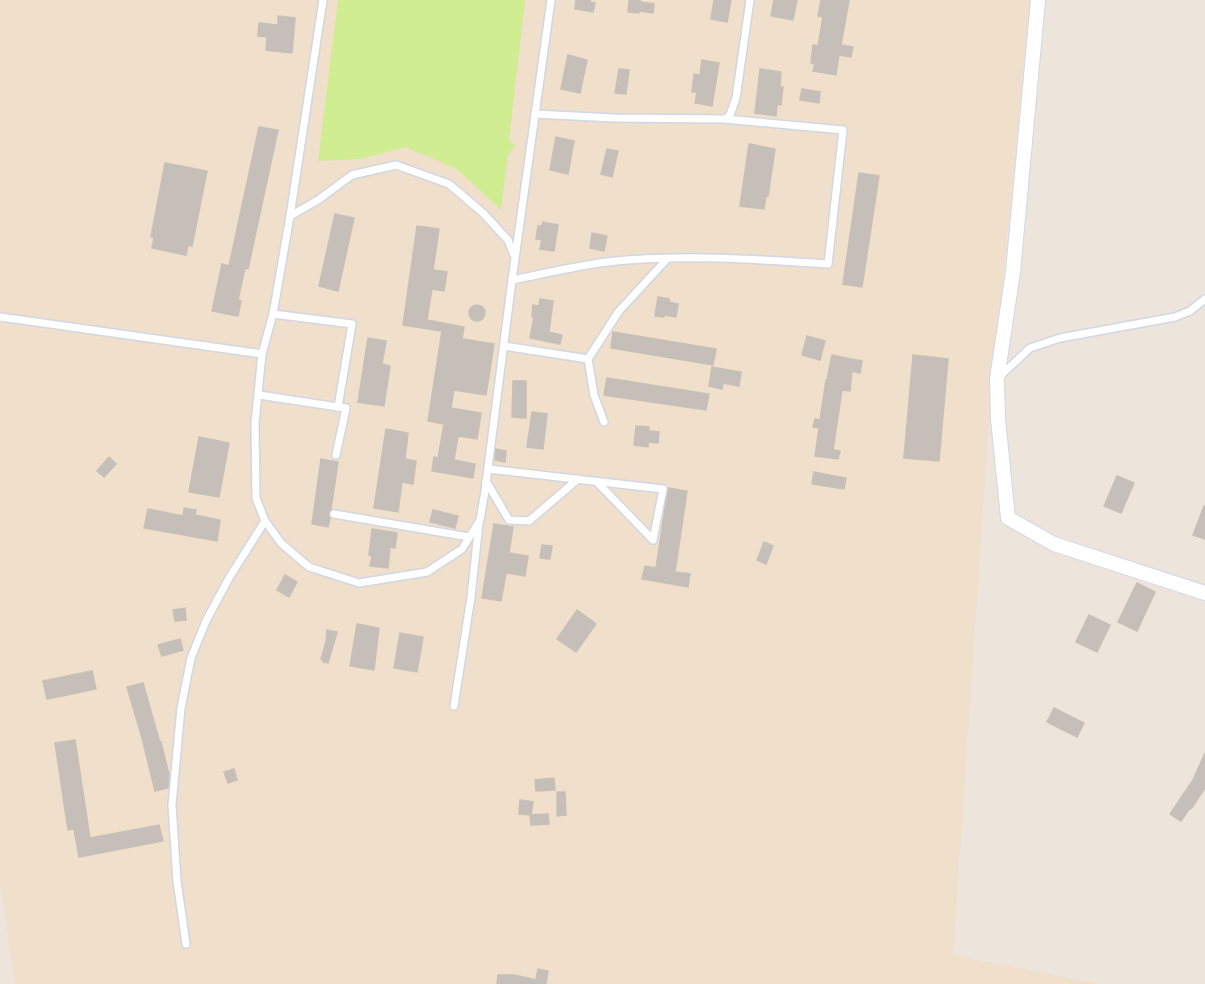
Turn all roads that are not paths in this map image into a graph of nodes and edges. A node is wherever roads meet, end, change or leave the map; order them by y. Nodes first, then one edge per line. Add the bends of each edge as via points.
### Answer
1 (323, 0) edge
2 (551, 0) edge
3 (750, 0) edge
4 (1038, 0) edge
5 (535, 114) junction
6 (725, 119) junction
7 (290, 216) junction
8 (515, 257) junction
9 (668, 259) junction
10 (512, 280) junction
11 (1205, 299) edge
12 (273, 314) junction
13 (0, 317) edge
14 (504, 346) junction
15 (262, 354) junction
16 (588, 359) junction
17 (997, 379) junction
18 (259, 395) junction
19 (338, 407) junction
20 (604, 422) dead end
21 (336, 455) dead end
22 (488, 469) junction
23 (578, 479) junction
24 (486, 482) junction
25 (597, 482) junction
26 (334, 514) dead end
27 (480, 520) junction
28 (265, 521) junction
29 (470, 537) junction
30 (1205, 592) edge
31 (454, 706) dead end
32 (186, 944) dead end

1 - 7 lane
2 - 5 lane
3 - 6 lane via 736,98 730,116
4 - 17 street via 1013,272
5 - 6 lane
5 - 8 lane
6 - 9 lane via 843,130 828,264
7 - 8 lane via 352,174 396,165 449,184 508,240
7 - 12 lane
8 - 10 lane
9 - 10 lane via 605,262
9 - 16 lane via 619,311
10 - 14 lane
11 - 17 lane via 1175,317 1060,338 1030,348
12 - 15 lane
12 - 19 lane via 352,324
13 - 15 lane
14 - 16 lane
14 - 22 lane
15 - 18 lane
16 - 20 lane via 594,395
17 - 30 street via 1008,519 1053,544
18 - 19 lane
18 - 28 lane via 255,423 256,498
19 - 21 lane via 346,408
22 - 23 lane
22 - 24 lane
23 - 24 lane via 529,521 509,520
23 - 25 lane
24 - 27 lane
25 - 25 lane via 663,489 653,540 621,507
26 - 29 lane
27 - 29 lane
27 - 31 lane
28 - 29 lane via 281,543 309,567 359,583 427,572 462,549
28 - 32 lane via 206,621 191,658 181,708 172,805

